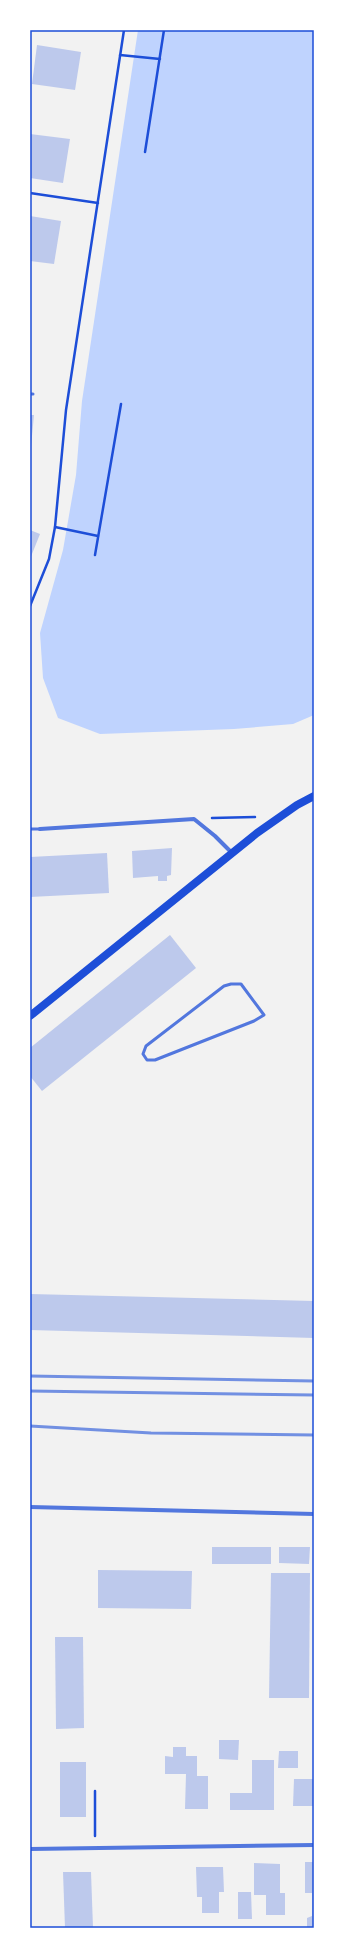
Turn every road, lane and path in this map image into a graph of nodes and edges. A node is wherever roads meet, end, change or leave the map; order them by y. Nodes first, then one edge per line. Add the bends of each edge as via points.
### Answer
1 (124, 30) edge
2 (164, 30) edge
3 (120, 54) junction
4 (160, 59) junction
5 (146, 152) dead end
6 (30, 193) edge
7 (98, 203) junction
8 (121, 404) dead end
9 (55, 527) junction
10 (98, 536) junction
11 (95, 555) dead end
12 (30, 606) edge
13 (314, 796) edge
14 (280, 816) junction
15 (194, 819) junction
16 (30, 829) edge
17 (40, 829) joint
18 (232, 854) junction
19 (264, 1015) joint
20 (30, 1016) edge
21 (30, 1507) edge
22 (314, 1514) edge
23 (94, 1791) dead end
24 (314, 1845) edge
25 (94, 1847) junction
26 (30, 1849) edge

1 - 3 path
2 - 4 path
3 - 4 path
3 - 7 path
4 - 5 path
6 - 7 path
7 - 9 path via 66,410
8 - 10 path
9 - 10 path
9 - 12 path via 49,559
10 - 11 path
13 - 14 main road
14 - 15 path
14 - 18 main road
15 - 17 street
15 - 18 street
16 - 17 lane
18 - 20 main road
19 - 19 lane via 155,1060 147,1060 143,1054 146,1046 157,1036 224,986 241,984
21 - 22 street
23 - 25 path
24 - 25 street
25 - 26 street

